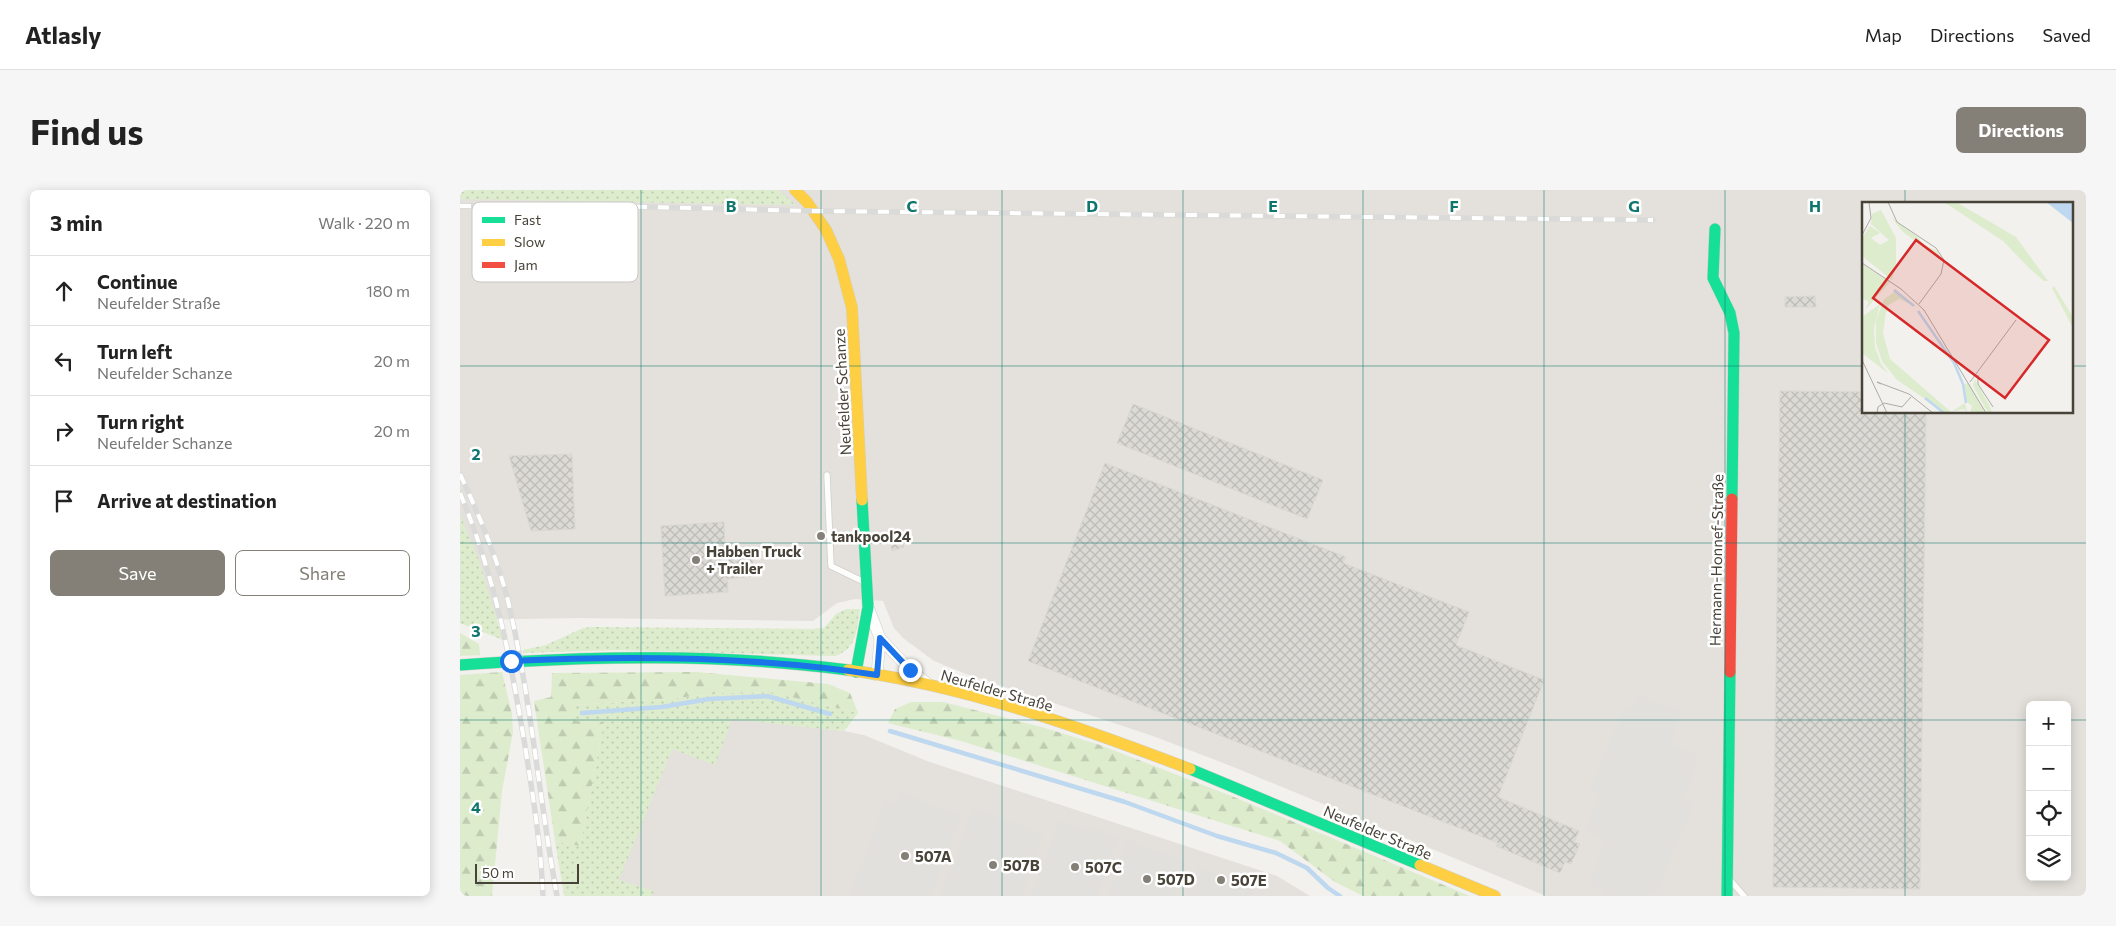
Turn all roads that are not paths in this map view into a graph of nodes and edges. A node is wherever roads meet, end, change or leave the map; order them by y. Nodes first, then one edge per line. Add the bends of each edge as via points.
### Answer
1 (796, 190) edge
2 (1716, 229) dead end
3 (827, 475) dead end
4 (867, 584) junction
5 (868, 607) junction
6 (880, 638) junction
7 (460, 664) edge
8 (856, 672) junction
9 (877, 675) junction
10 (932, 687) junction
11 (1728, 877) junction
12 (1495, 896) edge
13 (1727, 896) edge
14 (1744, 896) edge

1 - 4 street, Neufelder Schanze via 826,228 842,264 852,308
2 - 11 street, Hermann-Honnef-Straße via 1713,278 1730,313 1734,333
3 - 4 lane via 831,566
4 - 5 street, Neufelder Schanze
5 - 6 street, Neufelder Schanze
5 - 8 street, Neufelder Schanze
6 - 9 street, Neufelder Schanze
6 - 10 street, Neufelder Schanze via 910,670
7 - 8 street, Neufelder Straße via 629,657 781,663
8 - 9 street, Neufelder Straße
9 - 10 street, Neufelder Straße
10 - 12 street, Neufelder Straße via 1069,726 1136,749
11 - 13 street, Hermann-Honnef-Straße
11 - 14 lane

